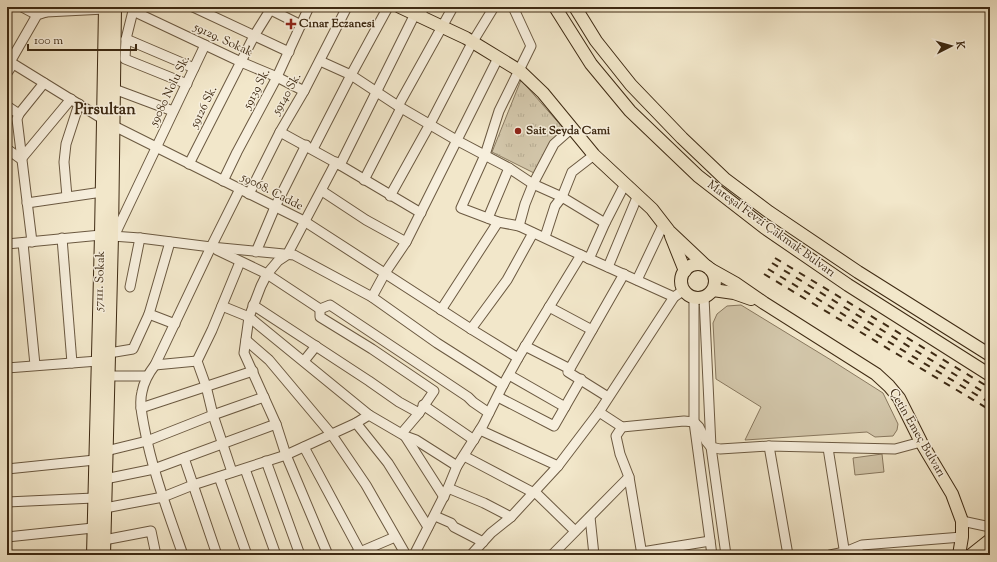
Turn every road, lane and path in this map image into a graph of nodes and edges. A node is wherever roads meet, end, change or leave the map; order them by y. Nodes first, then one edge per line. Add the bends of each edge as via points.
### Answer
1 (22, 7) edge
2 (193, 7) edge
3 (309, 7) edge
4 (347, 7) edge
5 (388, 7) edge
6 (400, 7) edge
7 (453, 7) edge
8 (494, 7) edge
9 (513, 7) edge
10 (555, 7) edge
11 (575, 7) edge
12 (108, 8) edge
13 (134, 9) edge
14 (271, 9) edge
15 (44, 11) edge
16 (420, 12) edge
17 (301, 25) junction
18 (442, 27) junction
19 (254, 36) junction
20 (126, 39) junction
21 (472, 42) junction
22 (204, 45) junction
23 (289, 52) junction
24 (498, 58) junction
25 (320, 60) junction
26 (10, 62) edge
27 (241, 62) junction
28 (194, 68) junction
29 (520, 71) junction
30 (7, 73) edge
31 (351, 75) junction
32 (277, 77) junction
33 (44, 83) junction
34 (187, 84) junction
35 (114, 88) junction
36 (304, 91) junction
37 (376, 91) junction
38 (75, 102) junction
39 (7, 106) edge
40 (400, 107) junction
41 (173, 111) junction
42 (18, 114) junction
43 (103, 119) junction
44 (430, 124) junction
45 (114, 126) junction
46 (572, 128) junction
47 (280, 132) junction
48 (458, 140) junction
49 (156, 147) junction
50 (309, 147) junction
51 (7, 149) edge
52 (485, 155) junction
53 (594, 155) junction
54 (21, 159) junction
55 (189, 164) junction
56 (338, 164) junction
57 (510, 168) junction
58 (364, 180) junction
59 (223, 181) junction
60 (533, 184) junction
61 (626, 184) junction
62 (244, 191) junction
63 (322, 191) junction
64 (102, 192) junction
65 (638, 195) junction
66 (390, 196) junction
67 (562, 196) junction
68 (67, 197) junction
69 (27, 203) junction
70 (275, 207) junction
71 (421, 213) junction
72 (488, 218) junction
73 (304, 221) junction
74 (498, 222) junction
75 (605, 223) junction
76 (519, 226) junction
77 (666, 227) junction
78 (533, 233) junction
79 (107, 235) junction
80 (545, 237) junction
81 (62, 238) junction
82 (140, 238) junction
83 (27, 242) junction
84 (170, 242) junction
85 (406, 242) junction
86 (7, 244) edge
87 (211, 247) junction
88 (256, 252) junction
89 (287, 255) junction
90 (585, 257) junction
91 (240, 262) junction
92 (608, 267) junction
93 (708, 268) junction
94 (685, 271) junction
95 (385, 273) junction
96 (267, 274) junction
97 (624, 274) junction
98 (637, 280) junction
99 (130, 287) dead end
100 (694, 294) junction
101 (372, 297) junction
102 (764, 303) junction
103 (222, 306) junction
104 (253, 306) junction
105 (549, 307) junction
106 (320, 309) junction
107 (441, 310) junction
108 (149, 314) junction
109 (249, 317) junction
110 (175, 324) junction
111 (471, 329) junction
112 (592, 330) junction
113 (246, 340) junction
114 (316, 346) junction
115 (525, 346) junction
116 (108, 353) junction
117 (990, 354) edge
118 (518, 358) junction
119 (98, 361) junction
120 (197, 361) junction
121 (304, 361) junction
122 (72, 363) junction
123 (35, 365) junction
124 (155, 365) junction
125 (7, 368) edge
126 (570, 369) junction
127 (253, 372) junction
128 (509, 375) junction
129 (990, 375) edge
130 (108, 376) junction
131 (146, 376) junction
132 (581, 379) junction
133 (503, 385) junction
134 (206, 386) junction
135 (498, 396) junction
136 (264, 397) junction
137 (608, 397) junction
138 (565, 407) junction
139 (141, 408) junction
140 (421, 409) junction
141 (599, 412) junction
142 (489, 413) junction
143 (213, 415) junction
144 (369, 415) junction
145 (694, 422) junction
146 (356, 423) junction
147 (276, 424) junction
148 (622, 427) junction
149 (480, 430) junction
150 (403, 434) junction
151 (332, 435) junction
152 (474, 440) junction
153 (147, 441) junction
154 (921, 442) junction
155 (224, 444) junction
156 (770, 446) junction
157 (304, 447) junction
158 (711, 447) junction
159 (828, 448) junction
160 (106, 451) junction
161 (286, 455) junction
162 (464, 456) junction
163 (184, 458) junction
164 (95, 460) junction
165 (266, 461) junction
166 (457, 466) junction
167 (558, 466) junction
168 (7, 469) edge
169 (154, 469) junction
170 (245, 469) junction
171 (232, 472) junction
172 (219, 477) junction
173 (629, 477) junction
174 (105, 479) junction
175 (193, 486) junction
176 (446, 493) junction
177 (534, 493) junction
178 (163, 497) junction
179 (94, 498) junction
180 (7, 502) edge
181 (105, 508) junction
182 (435, 516) junction
183 (511, 517) junction
184 (590, 517) junction
185 (962, 521) junction
186 (428, 527) junction
187 (990, 527) edge
188 (94, 528) junction
189 (575, 531) junction
190 (7, 537) edge
191 (395, 537) junction
192 (962, 537) junction
193 (104, 540) junction
194 (990, 540) edge
195 (710, 541) junction
196 (483, 542) junction
197 (845, 553) edge
198 (358, 554) edge
199 (642, 554) edge
200 (93, 555) edge
201 (104, 555) edge
202 (156, 555) edge
203 (183, 555) edge
204 (217, 555) edge
205 (247, 555) edge
206 (276, 555) edge
207 (300, 555) edge
208 (328, 555) edge
209 (406, 555) edge
210 (414, 555) edge
211 (471, 555) edge
212 (552, 555) edge
213 (594, 555) edge
214 (712, 555) edge
215 (726, 555) edge
216 (788, 555) edge
217 (830, 555) edge
218 (959, 555) edge
219 (971, 555) edge

1 - 15 street
2 - 19 street
3 - 17 street, 59139 Sk.
4 - 25 street, 59140 Sk.
5 - 31 street
6 - 16 main road, Çetin Emeç Bulvarı
7 - 18 street
8 - 21 street
9 - 29 street via 531,46
10 - 129 main road, Mareşal Fevzi Çakmak Bulvarı via 591,64 630,111 698,176 765,228 835,276
11 - 117 main road, Mareşal Fevzi Çakmak Bulvarı via 596,41 631,84 725,179 858,272
12 - 15 street
12 - 35 main road
12 - 43 main road, 57111. Sokak
13 - 20 street
13 - 22 street, 59129. Sokak
14 - 17 street
14 - 19 street, 59126 Sk.
15 - 26 street
16 - 18 main road, Çetin Emeç Bulvarı
16 - 37 street
17 - 23 street, 59139 Sk.
18 - 21 main road, Çetin Emeç Bulvarı
18 - 40 street
19 - 23 street
19 - 27 street, 59126 Sk.
20 - 28 street
20 - 34 street via 124,59
21 - 24 main road, Çetin Emeç Bulvarı
21 - 44 street
22 - 27 street, 59129. Sokak
22 - 28 street, 59080 Nolu Sk.
23 - 32 street, 59139 Sk.
24 - 29 main road, Çetin Emeç Bulvarı
24 - 48 street
25 - 31 street
25 - 36 street, 59140 Sk.
26 - 30 street
26 - 33 street, 59068. Cadde
27 - 32 street, 59129. Sokak
27 - 55 street, 59126 Sk.
28 - 34 street, 59080 Nolu Sk.
29 - 46 main road, Çetin Emeç Bulvarı via 543,93
29 - 52 street via 499,111
31 - 37 street
31 - 50 street
32 - 36 street, 59129. Sokak
32 - 59 street, 59139 Sk.
33 - 38 street, 59068. Cadde
33 - 42 street
34 - 41 street, 59080 Nolu Sk.
35 - 41 street
35 - 45 main road
36 - 47 street, 59140 Sk.
37 - 40 street
37 - 56 street
38 - 43 street, 59068. Cadde
38 - 54 street
38 - 68 street via 64,162
39 - 42 street
40 - 44 street
40 - 58 street
41 - 49 street, 59080 Nolu Sk.
42 - 54 street
43 - 45 street, 59068. Cadde
43 - 64 main road, 57111. Sokak
44 - 48 street
44 - 66 street
45 - 49 street, 59068. Cadde
45 - 79 main road
46 - 53 main road, Çetin Emeç Bulvarı
46 - 60 street via 554,144
47 - 50 street
47 - 62 street, 59140 Sk.
48 - 52 street
48 - 71 street
49 - 55 street, 59068. Cadde
49 - 79 street, 59080 Nolu Sk. via 117,230
50 - 56 street
50 - 70 street
51 - 54 street
52 - 57 street
52 - 72 street via 461,208
53 - 61 main road, Çetin Emeç Bulvarı
53 - 67 street via 572,172
54 - 69 street
55 - 59 street, 59068. Cadde
56 - 58 street
56 - 63 street
57 - 60 street
57 - 72 street
58 - 66 street
59 - 62 street, 59068. Cadde
60 - 67 street
60 - 76 street
61 - 65 main road, Çetin Emeç Bulvarı
61 - 75 street
62 - 70 street, 59068. Cadde
62 - 87 street, 59140 Sk.
63 - 73 street
63 - 85 street
64 - 68 street
64 - 79 main road, 57111. Sokak
65 - 77 main road, Çetin Emeç Bulvarı
65 - 92 street
66 - 71 street
67 - 75 street
67 - 80 street via 555,206
68 - 69 street
69 - 83 street
70 - 73 street, 59068. Cadde
70 - 88 street
71 - 85 street
72 - 74 street
73 - 89 street
73 - 95 street, 59068. Cadde
74 - 76 street
74 - 107 street
75 - 90 street
76 - 78 street
77 - 93 main road, Çetin Emeç Bulvarı
77 - 94 main road, Çetin Emeç Bulvarı
77 - 98 street
78 - 80 street
78 - 111 street via 508,280
79 - 81 street
79 - 82 street
79 - 116 main road
79 - 119 main road, 57111. Sokak
80 - 90 street
81 - 83 street
81 - 122 street
82 - 84 street
82 - 99 street
83 - 86 street
83 - 123 street
84 - 87 street
84 - 108 street
85 - 95 street
87 - 88 street
87 - 91 street
87 - 110 street, 59140 Sk.
88 - 89 street
89 - 96 street
89 - 101 street via 294,255
90 - 92 street
90 - 105 street
91 - 96 street
91 - 103 street
92 - 97 street
93 - 94 main road via 694,265
93 - 100 main road via 714,274 715,285
93 - 102 main road, Çetin Emeç Bulvarı
94 - 100 main road via 682,280
95 - 101 street
95 - 107 street, 59068. Cadde
96 - 104 street
96 - 106 street
97 - 98 street
97 - 112 street
98 - 100 street
100 - 102 main road, Çetin Emeç Bulvarı via 734,293
100 - 137 street
100 - 145 street
100 - 158 street
101 - 133 street
102 - 154 main road, Çetin Emeç Bulvarı via 876,374 890,386 899,398
103 - 109 street
103 - 120 street
104 - 109 street
104 - 114 street
105 - 112 street
105 - 115 street
106 - 140 street via 320,317 434,391
106 - 142 street via 330,306 462,392
107 - 111 street, 59068. Cadde
108 - 110 street
108 - 116 street via 133,349
109 - 113 street
109 - 121 street
110 - 124 street, 59140 Sk.
111 - 118 street, 59068. Cadde
112 - 126 street
113 - 127 street via 244,353
113 - 151 street via 269,360
114 - 121 street
114 - 140 street via 399,402
115 - 118 street
115 - 126 street
116 - 130 main road
118 - 128 street
119 - 122 street
119 - 164 main road, 57111. Sokak
120 - 124 street
120 - 134 street
121 - 144 street
122 - 123 street
123 - 125 street
124 - 131 street, 59140 Sk.
126 - 132 street via 568,372
127 - 134 street
127 - 136 street
128 - 133 street
128 - 138 street
130 - 131 street
130 - 160 main road
131 - 139 street via 141,393
132 - 137 street
132 - 138 street
133 - 135 street
134 - 139 street
134 - 143 street
135 - 138 street via 554,426
135 - 142 street
136 - 143 street
136 - 147 street
137 - 141 street
139 - 153 street
140 - 150 street
140 - 152 street
141 - 148 street
141 - 167 street
142 - 149 street
143 - 153 street
143 - 155 street
144 - 146 street
144 - 150 street
145 - 148 street
145 - 158 street
145 - 195 street
146 - 151 street
146 - 186 street via 388,463
147 - 155 street
147 - 161 street
148 - 173 street via 616,436
149 - 152 street
149 - 167 street
150 - 166 street
150 - 176 street
151 - 157 street
151 - 191 street via 366,485
152 - 162 street
153 - 160 street
153 - 169 street
154 - 159 street via 895,449
154 - 185 main road, Çetin Emeç Bulvarı via 952,494
155 - 163 street
155 - 171 street
156 - 158 street via 720,449
156 - 159 street
156 - 216 street
157 - 161 street
157 - 198 street
158 - 215 street
159 - 197 street
160 - 174 main road
161 - 165 street
161 - 208 street
162 - 166 street
162 - 177 street
163 - 169 street
163 - 175 street
164 - 168 street
164 - 179 main road, 57111. Sokak
165 - 170 street
165 - 207 street
166 - 176 street
167 - 177 street
169 - 174 street
169 - 178 street
170 - 171 street
170 - 206 street
171 - 172 street
172 - 175 street
172 - 205 street
173 - 184 street
173 - 199 street
174 - 181 main road
175 - 178 street
175 - 204 street
176 - 182 street
176 - 183 street via 472,497
177 - 183 street
177 - 189 street
178 - 181 street
178 - 203 street
179 - 180 street
179 - 188 main road, 57111. Sokak
181 - 193 main road
182 - 186 street
182 - 196 street
183 - 196 street
184 - 189 street
184 - 213 street
185 - 187 street
185 - 192 main road, Çetin Emeç Bulvarı
186 - 210 street
188 - 190 street
188 - 200 main road, 57111. Sokak
189 - 212 street
191 - 198 street
191 - 209 street
192 - 197 street via 862,545
192 - 218 main road, Çetin Emeç Bulvarı
193 - 201 main road
193 - 202 street via 151,531
194 - 219 main road
195 - 199 street
195 - 214 street
196 - 211 street
197 - 217 street

